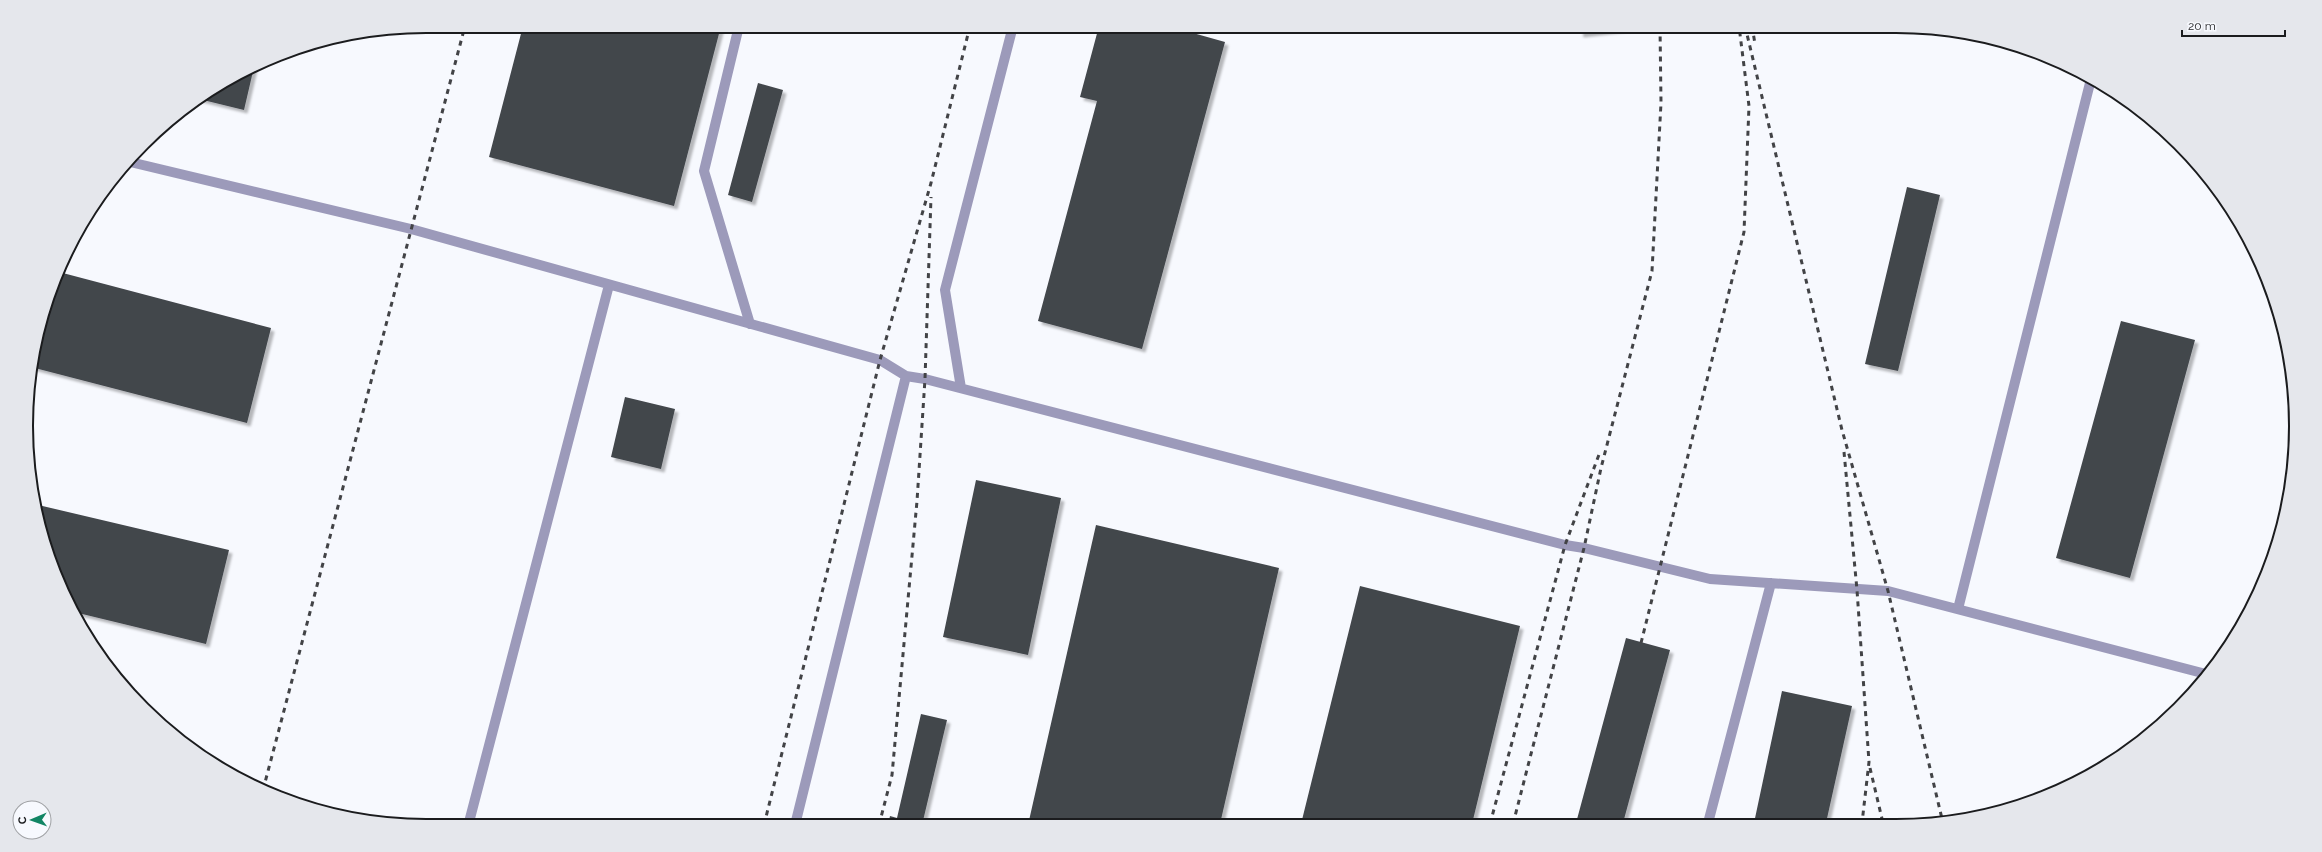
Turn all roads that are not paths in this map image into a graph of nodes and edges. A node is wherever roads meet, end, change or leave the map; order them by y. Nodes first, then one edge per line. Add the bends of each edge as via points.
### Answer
1 (737, 33) edge
2 (1011, 33) edge
3 (2090, 85) edge
4 (134, 164) edge
5 (609, 285) junction
6 (750, 324) junction
7 (906, 376) junction
8 (961, 388) junction
9 (1771, 584) junction
10 (1958, 609) junction
11 (2201, 673) edge
12 (470, 819) edge
13 (796, 819) edge
14 (1709, 819) edge

1 - 6 lane via 704,171
2 - 8 lane via 945,290
3 - 10 lane
4 - 5 lane via 411,229
5 - 6 lane
5 - 12 lane
6 - 7 lane via 880,360
7 - 8 lane
7 - 13 lane
8 - 9 lane via 1565,546 1584,548 1710,579
9 - 10 lane via 1888,591
9 - 14 lane
10 - 11 lane

